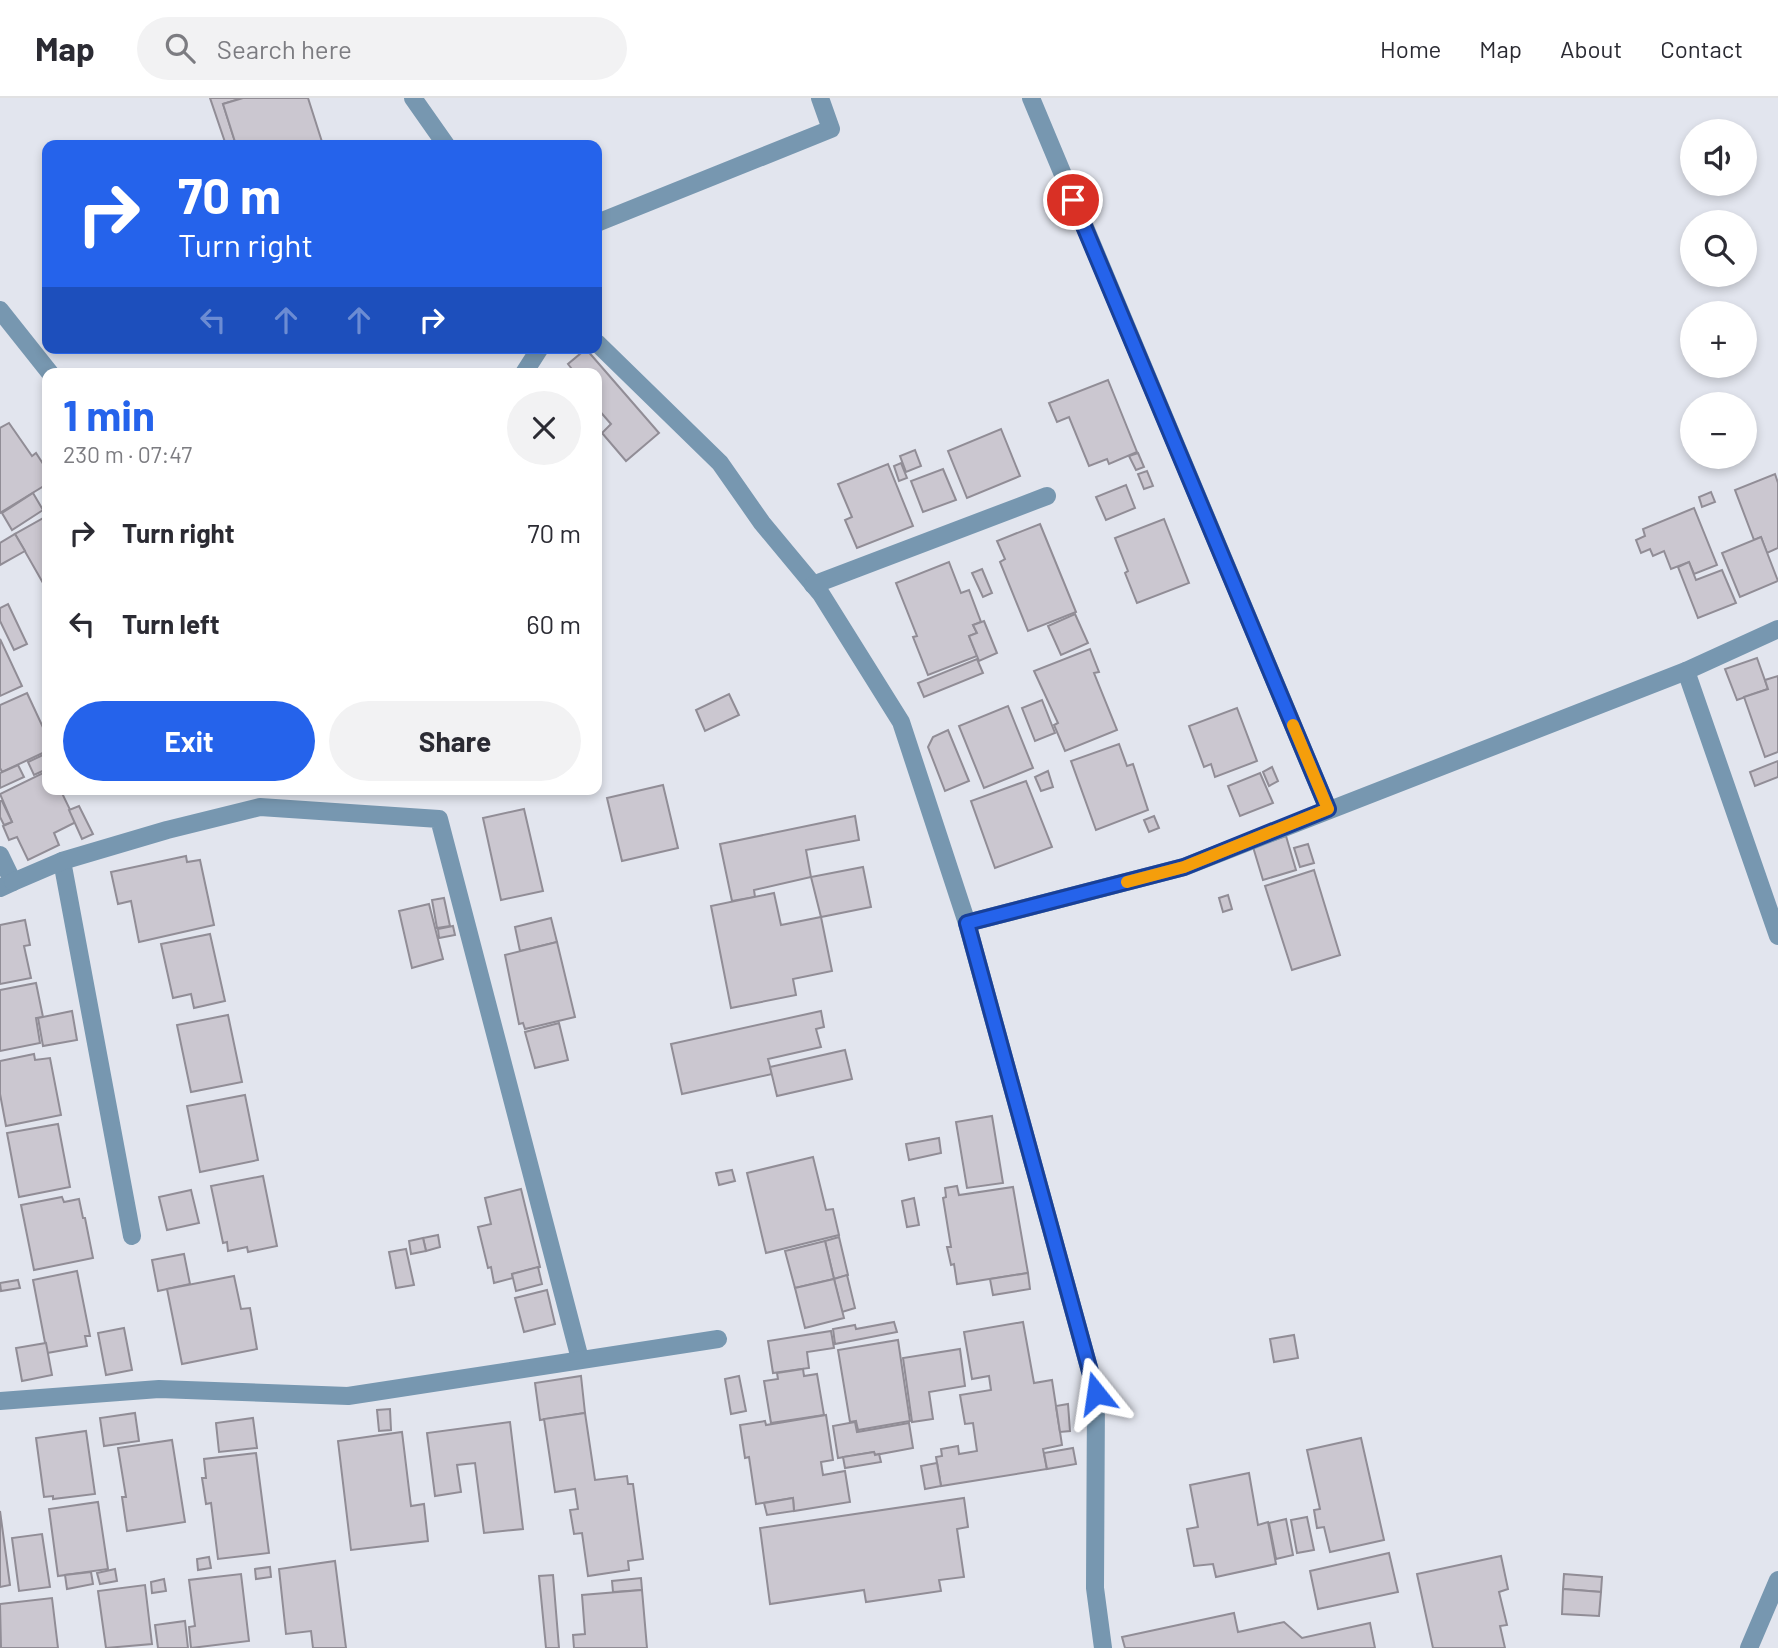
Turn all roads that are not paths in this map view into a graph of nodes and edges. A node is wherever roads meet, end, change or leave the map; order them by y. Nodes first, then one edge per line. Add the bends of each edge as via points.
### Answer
1 (820, 98) edge
2 (1031, 98) edge
3 (417, 99) edge
4 (443, 140) edge
5 (602, 221) edge
6 (0, 310) edge
7 (602, 348) edge
8 (46, 368) edge
9 (1046, 496) dead end
10 (813, 585) junction
11 (1778, 629) edge
12 (1686, 671) junction
13 (1328, 809) junction
14 (0, 855) edge
15 (62, 861) junction
16 (7, 885) edge
17 (967, 923) junction
18 (1778, 936) edge
19 (132, 1236) dead end
20 (718, 1339) dead end
21 (580, 1359) junction
22 (0, 1401) edge
23 (1778, 1580) edge
24 (1103, 1648) edge
25 (1749, 1648) edge

1 - 5 street via 831,129
2 - 13 street
3 - 4 street
6 - 8 street
7 - 10 street via 720,463
9 - 10 street
10 - 17 street via 901,722
11 - 12 street
12 - 13 street
12 - 18 street
13 - 17 street via 1184,867
14 - 16 street
15 - 16 street
15 - 19 street
15 - 21 street via 260,807 439,819
17 - 24 street via 1096,1393 1095,1588
20 - 21 street
21 - 22 street via 348,1396 159,1389
23 - 25 street

